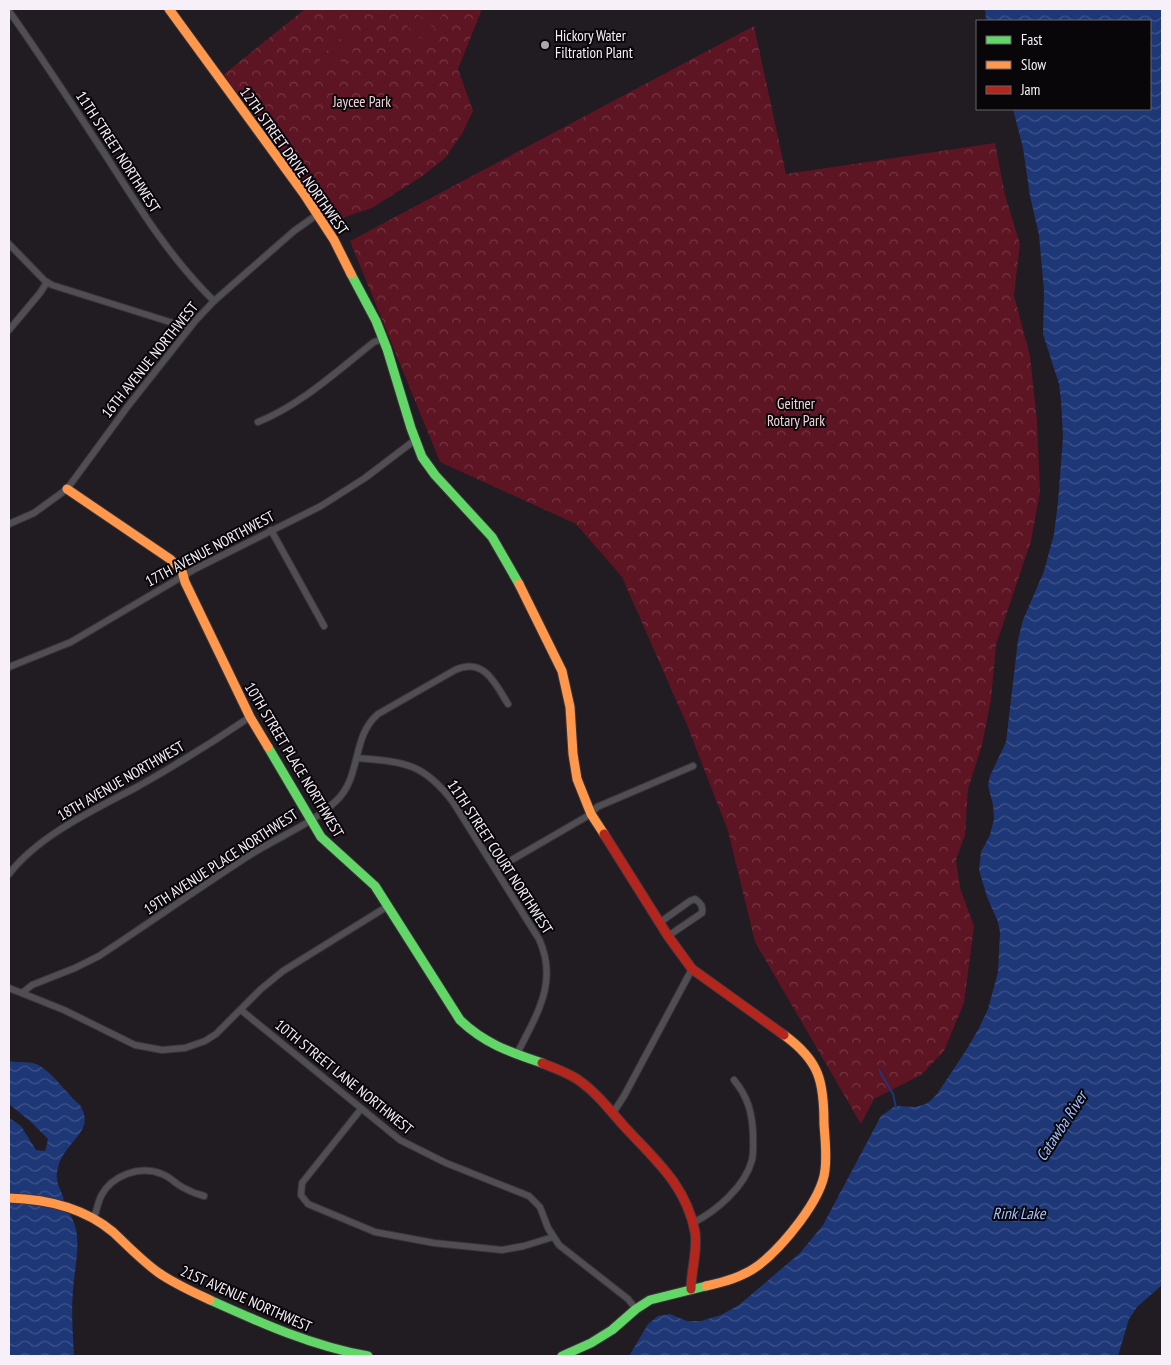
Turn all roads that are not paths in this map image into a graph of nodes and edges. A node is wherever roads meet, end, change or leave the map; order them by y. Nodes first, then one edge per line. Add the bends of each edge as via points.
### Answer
1 (17, 9) edge
2 (169, 9) edge
3 (10, 14) edge
4 (318, 214) junction
5 (9, 244) edge
6 (47, 282) junction
7 (214, 301) junction
8 (189, 328) junction
9 (9, 330) edge
10 (383, 339) junction
11 (258, 422) dead end
12 (415, 440) junction
13 (66, 488) junction
14 (9, 524) edge
15 (271, 530) junction
16 (183, 576) junction
17 (324, 626) dead end
18 (9, 667) edge
19 (508, 704) dead end
20 (250, 717) junction
21 (357, 758) junction
22 (693, 766) dead end
23 (590, 814) junction
24 (310, 820) junction
25 (496, 869) junction
26 (9, 874) edge
27 (388, 906) junction
28 (659, 923) junction
29 (668, 936) junction
30 (692, 969) junction
31 (9, 988) edge
32 (22, 994) junction
33 (241, 1010) junction
34 (517, 1054) junction
35 (734, 1080) dead end
36 (361, 1109) junction
37 (613, 1113) junction
38 (204, 1196) dead end
39 (9, 1198) edge
40 (94, 1219) junction
41 (693, 1223) junction
42 (553, 1237) junction
43 (691, 1289) junction
44 (636, 1308) junction
45 (368, 1356) edge
46 (562, 1356) edge

1 - 3 street
2 - 4 street, 12TH STREET DRIVE NORTHWEST
3 - 7 street, 11TH STREET NORTHWEST via 49,68 150,226
4 - 7 street, 16TH AVENUE NORTHWEST
4 - 10 street, 12TH STREET DRIVE NORTHWEST
5 - 6 street
6 - 8 street
6 - 9 street
7 - 8 street, 16TH AVENUE NORTHWEST
8 - 13 street, 16TH AVENUE NORTHWEST
10 - 11 street via 374,342 305,395
10 - 12 street, 12TH STREET DRIVE NORTHWEST
12 - 15 street, 17TH AVENUE NORTHWEST via 338,496
12 - 23 street, 12TH STREET DRIVE NORTHWEST via 435,475 492,537 518,581 562,671 570,699 575,768
13 - 14 street, 16TH AVENUE NORTHWEST via 34,513
13 - 16 street, 10TH STREET PLACE NORTHWEST via 170,559
15 - 16 street, 17TH AVENUE NORTHWEST
15 - 17 street
16 - 18 street, 17TH AVENUE NORTHWEST via 71,642
16 - 20 street, 10TH STREET PLACE NORTHWEST
19 - 21 street, 19TH AVENUE PLACE NORTHWEST via 486,672 474,666 460,668 375,716 363,732
20 - 24 street, 10TH STREET PLACE NORTHWEST
20 - 26 street, 18TH AVENUE NORTHWEST via 183,761 63,828
21 - 24 street, 19TH AVENUE PLACE NORTHWEST via 343,794
21 - 25 street, 11TH STREET COURT NORTHWEST via 403,763 433,778 453,802
22 - 23 street via 597,807
23 - 25 street
23 - 28 street, 12TH STREET DRIVE NORTHWEST
24 - 27 street, 10TH STREET PLACE NORTHWEST via 327,845 367,876
24 - 32 street, 19TH AVENUE PLACE NORTHWEST via 98,956 32,985
25 - 34 street, 11TH STREET COURT NORTHWEST via 539,939 547,961 545,993
27 - 33 street via 283,971
27 - 34 street, 10TH STREET PLACE NORTHWEST via 460,1020 496,1048
28 - 29 street, 12TH STREET DRIVE NORTHWEST
28 - 29 street via 690,901 700,902 702,913
29 - 30 street, 12TH STREET DRIVE NORTHWEST
30 - 37 street
30 - 43 street, 12TH STREET DRIVE NORTHWEST via 787,1037 810,1058 820,1078 824,1098 825,1170 821,1185 803,1218 767,1259 732,1280
31 - 32 street
32 - 33 street via 135,1044 162,1050 205,1041
33 - 36 street, 10TH STREET LANE NORTHWEST
34 - 37 street, 10TH STREET PLACE NORTHWEST via 573,1076
35 - 41 street via 745,1096 753,1118 752,1159 745,1176 720,1205
36 - 42 street, 10TH STREET LANE NORTHWEST via 419,1151 529,1196 540,1207
36 - 42 street via 302,1183 301,1195 308,1204 394,1237 496,1250 519,1248
37 - 41 street, 10TH STREET PLACE NORTHWEST via 667,1172 678,1188
38 - 40 street via 187,1190 160,1173 134,1172 120,1177 108,1187 101,1196
39 - 40 street, 21ST AVENUE NORTHWEST via 42,1200 76,1209
40 - 45 street, 21ST AVENUE NORTHWEST via 154,1268 188,1289 304,1341
41 - 43 street, 10TH STREET PLACE NORTHWEST via 696,1245
42 - 44 street
43 - 44 street, 12TH STREET DRIVE NORTHWEST via 660,1297
44 - 46 street, 12TH STREET DRIVE NORTHWEST via 604,1335

